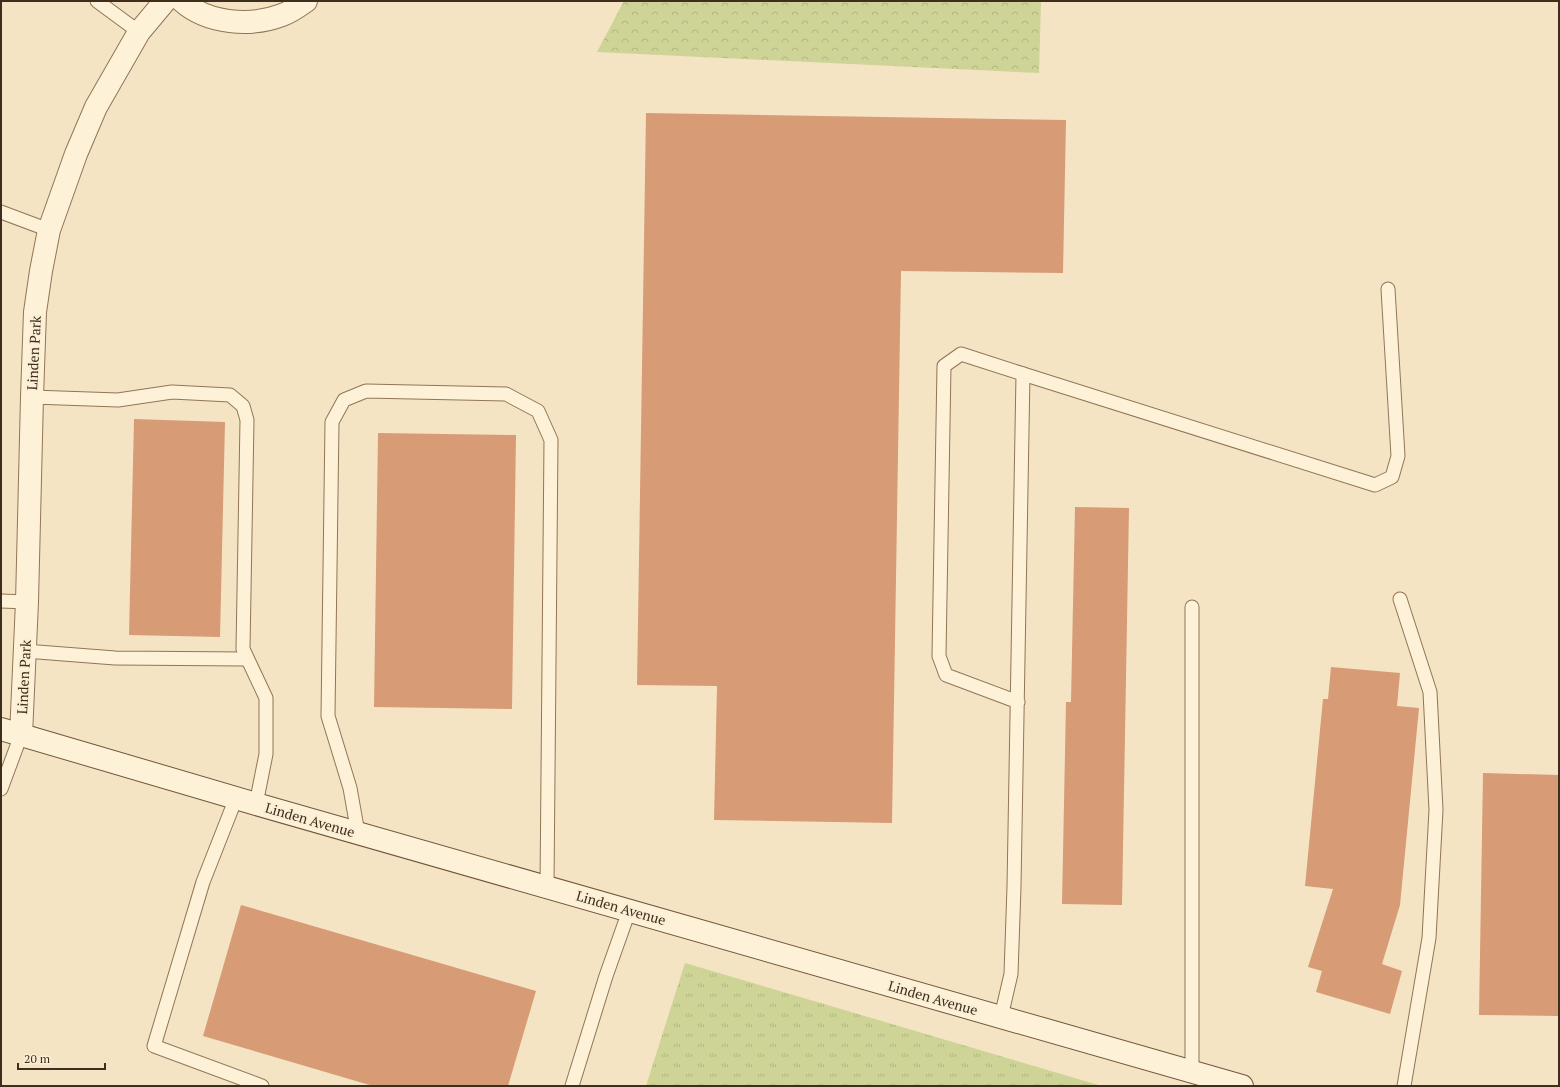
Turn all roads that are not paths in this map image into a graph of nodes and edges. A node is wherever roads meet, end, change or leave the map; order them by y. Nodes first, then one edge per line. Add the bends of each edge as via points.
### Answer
1 (97, 1) edge
2 (164, 1) edge
3 (182, 1) edge
4 (306, 1) edge
5 (139, 32) junction
6 (1, 212) edge
7 (49, 230) junction
8 (1388, 289) dead end
9 (1023, 374) junction
10 (32, 397) junction
11 (1400, 599) dead end
12 (1, 601) edge
13 (27, 602) junction
14 (1192, 607) dead end
15 (25, 651) junction
16 (246, 660) junction
17 (1018, 702) junction
18 (11, 732) edge
19 (1, 789) edge
20 (246, 801) junction
21 (358, 833) junction
22 (547, 886) junction
23 (629, 911) junction
24 (1001, 1017) junction
25 (1192, 1072) junction
26 (262, 1086) edge
27 (572, 1086) edge
28 (1242, 1086) edge
29 (1404, 1086) edge

1 - 5 lane
2 - 5 main road, Linden Park
3 - 4 main road via 189,7 218,20 251,22 283,15
5 - 7 main road, Linden Park via 96,107
6 - 7 lane
7 - 10 main road, Linden Park via 35,312
8 - 9 lane via 1398,456 1392,477 1375,485
9 - 17 lane
9 - 17 lane via 960,354 944,366 939,648 939,656 946,675
10 - 13 main road, Linden Park
10 - 16 lane via 118,400 172,392 230,394 243,406 248,420 242,649
11 - 29 lane via 1430,692 1436,810 1429,938
12 - 13 lane
13 - 15 main road, Linden Park
14 - 25 lane
15 - 16 lane via 115,658
15 - 18 main road, Linden Park
16 - 20 lane via 266,698 266,754
17 - 24 lane via 1011,974
18 - 19 lane
18 - 20 main road, Linden Avenue
20 - 21 main road, Linden Avenue
20 - 26 lane via 203,882 154,1046
21 - 22 main road, Linden Avenue
21 - 22 lane via 350,788 328,716 332,422 344,400 366,391 506,394 538,411 551,440
22 - 23 main road, Linden Avenue
23 - 24 main road, Linden Avenue
23 - 27 lane
24 - 25 main road, Linden Avenue
25 - 28 main road, Linden Avenue

